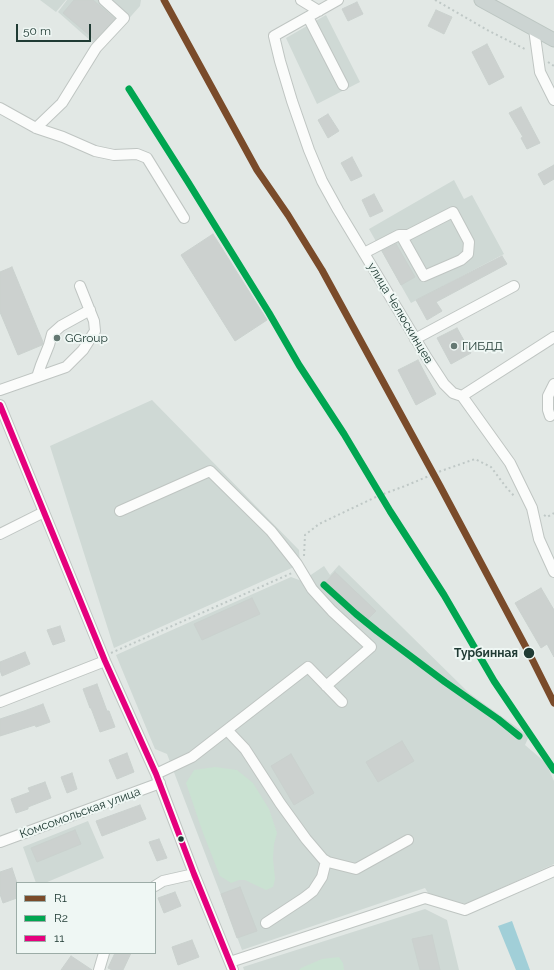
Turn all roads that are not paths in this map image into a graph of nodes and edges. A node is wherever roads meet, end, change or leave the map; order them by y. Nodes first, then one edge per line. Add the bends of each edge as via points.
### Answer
1 (104, 0) edge
2 (301, 0) edge
3 (338, 0) edge
4 (481, 0) edge
5 (319, 11) junction
6 (308, 17) junction
7 (534, 29) junction
8 (554, 40) edge
9 (343, 85) dead end
10 (554, 100) edge
11 (0, 108) edge
12 (36, 128) junction
13 (184, 218) dead end
14 (401, 235) junction
15 (364, 253) junction
16 (80, 286) dead end
17 (514, 286) dead end
18 (90, 310) junction
19 (554, 336) edge
20 (415, 339) junction
21 (37, 378) junction
22 (554, 384) edge
23 (0, 390) edge
24 (462, 396) junction
25 (0, 405) edge
26 (550, 416) dead end
27 (120, 511) dead end
28 (44, 512) junction
29 (0, 534) edge
30 (554, 572) edge
31 (108, 657) junction
32 (326, 686) junction
33 (0, 702) edge
34 (342, 702) dead end
35 (227, 730) junction
36 (158, 778) junction
37 (408, 840) dead end
38 (0, 842) edge
39 (326, 861) junction
40 (554, 870) edge
41 (194, 874) junction
42 (156, 885) edge
43 (266, 923) dead end
44 (104, 954) edge
45 (231, 966) edge
46 (99, 970) edge

1 - 12 street via 124,18 96,48 62,103
2 - 5 street
3 - 5 street
4 - 7 main road
5 - 6 street
6 - 9 street
6 - 15 street, улица Челюскинцев via 274,36 309,150 322,181
7 - 8 main road
7 - 10 street via 540,72
11 - 12 street
12 - 13 street via 95,151 114,155 137,154 147,158
14 - 14 street via 408,235 453,212 469,242 468,254 424,276
14 - 15 street
15 - 20 street, улица Челюскинцев
16 - 18 street
17 - 20 street
18 - 21 street via 52,334
18 - 21 street via 95,331 83,350 66,367
19 - 24 street
20 - 24 street, улица Челюскинцев via 444,384 453,393
21 - 23 street
22 - 26 street via 548,396
24 - 30 street, улица Челюскинцев via 510,463 532,508 540,539
25 - 28 street
27 - 32 street via 210,471 271,531 300,568 312,589 371,647
28 - 29 street
28 - 31 street
31 - 33 street
31 - 36 street
32 - 34 street
32 - 35 street, Комсомольская улица via 308,667
35 - 36 street, Комсомольская улица via 192,757
35 - 39 street via 245,749 306,839
36 - 38 street, Комсомольская улица
36 - 41 street
37 - 39 street via 356,869
39 - 43 street via 322,877 313,891
40 - 45 street via 465,910 425,898
41 - 42 street via 163,881
41 - 45 street
44 - 46 street

